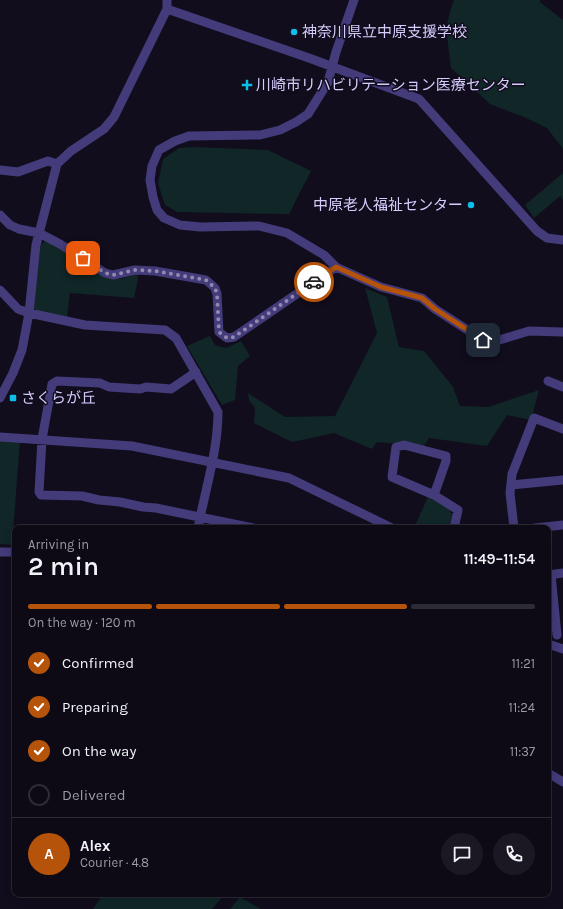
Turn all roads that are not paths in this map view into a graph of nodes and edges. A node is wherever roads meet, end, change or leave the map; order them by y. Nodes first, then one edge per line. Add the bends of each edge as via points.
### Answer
1 (354, 0) edge
2 (167, 4) edge
3 (332, 67) junction
4 (57, 164) junction
5 (0, 170) edge
6 (0, 215) edge
7 (39, 233) junction
8 (563, 240) edge
9 (336, 267) junction
10 (0, 290) edge
11 (29, 313) junction
12 (563, 332) edge
13 (196, 372) junction
14 (548, 381) dead end
15 (563, 387) edge
16 (0, 398) edge
17 (563, 429) edge
18 (0, 437) edge
19 (42, 439) junction
20 (212, 462) junction
21 (563, 480) edge
22 (511, 485) junction
23 (434, 495) junction
24 (200, 517) junction
25 (199, 525) edge
26 (239, 525) edge
27 (386, 525) edge
28 (455, 525) edge
29 (514, 525) edge
30 (563, 525) edge
31 (551, 526) edge
32 (0, 552) edge
33 (12, 552) edge
34 (563, 573) edge
35 (551, 575) edge
36 (551, 590) edge
37 (557, 635) dead end
38 (551, 645) edge
39 (563, 649) edge
40 (551, 776) edge
41 (563, 782) edge

1 - 3 street
2 - 3 street
2 - 4 street via 114,117 104,129 71,151
3 - 8 street via 419,99 538,231 546,238
3 - 9 street via 328,82 308,114 296,122 280,130 260,135 189,136 175,141 159,150 152,166 150,180 157,210 164,218 180,225 258,226 287,233 324,256
4 - 5 street via 48,161 18,172
4 - 7 street
6 - 7 street via 10,225
7 - 9 street via 105,273 113,275 135,270 155,271 206,280 215,288 219,332 227,338 234,337
7 - 11 street
9 - 12 street via 381,287 422,298 483,340 496,341 529,331
10 - 11 street via 18,309
11 - 13 street via 85,324 165,330 176,338
11 - 16 street via 22,350
13 - 19 street via 171,389 109,387 100,383 57,381 52,384
13 - 20 street via 218,412
14 - 15 street
17 - 22 street via 534,418 512,474
18 - 19 street
19 - 20 street via 132,446
19 - 24 street via 39,492 41,494 82,496
20 - 24 street
20 - 27 street via 289,478
21 - 22 street
22 - 29 street
23 - 23 street via 446,456 404,445 396,447 392,477
23 - 28 street via 458,510
24 - 25 street
24 - 26 street
30 - 31 street
32 - 33 street
34 - 35 street
36 - 37 street
38 - 39 street
40 - 41 street

